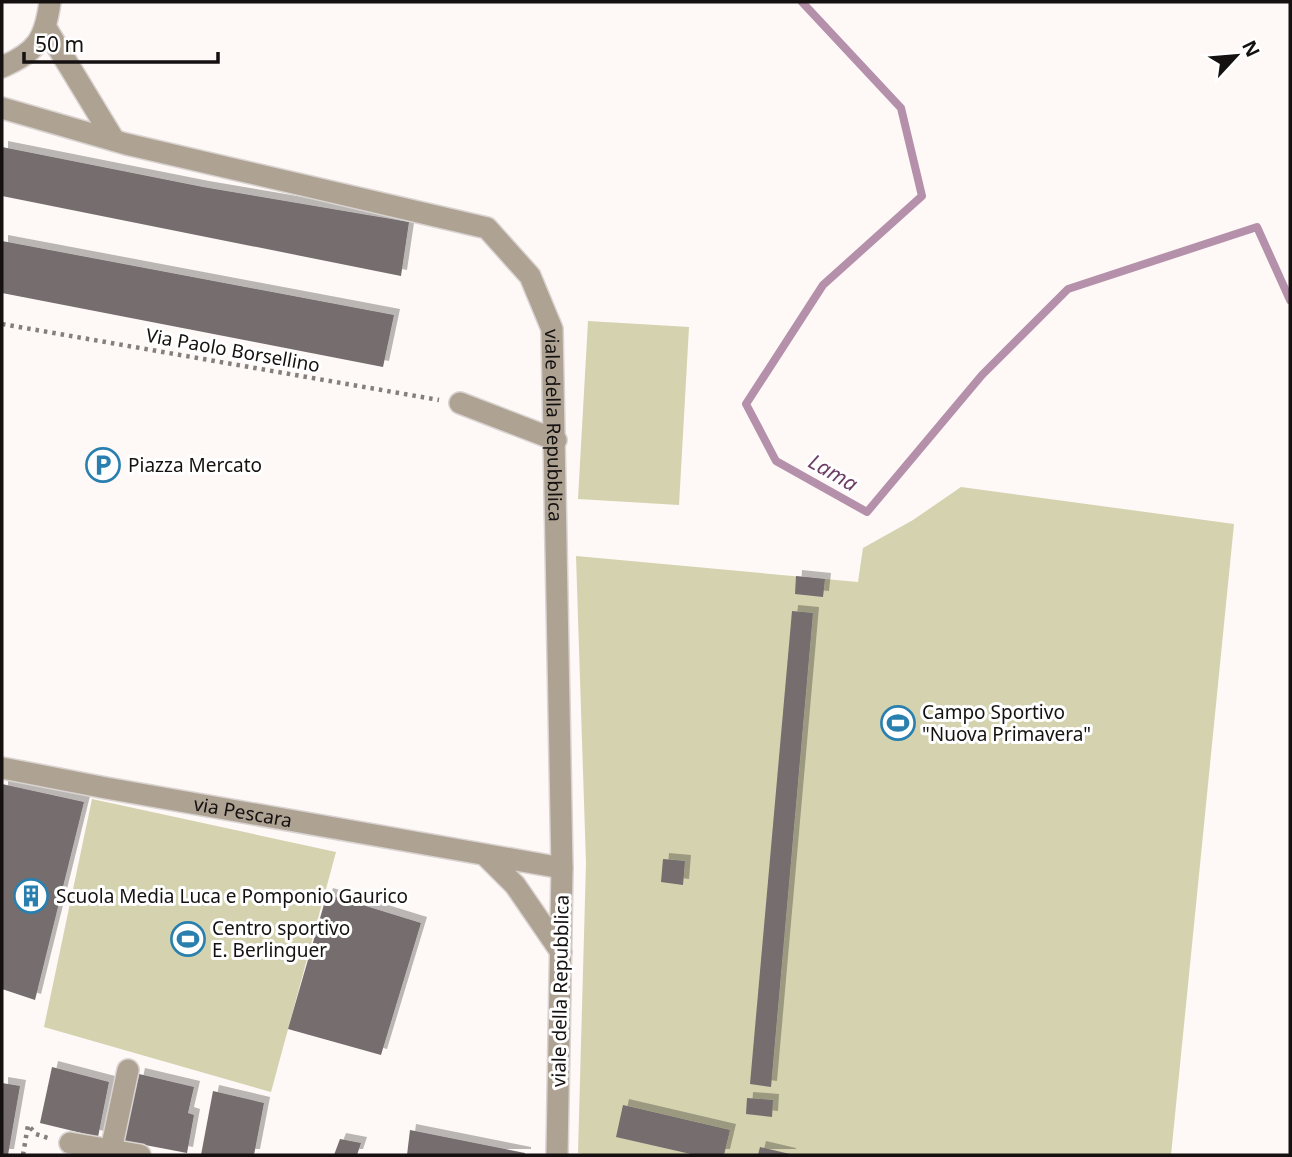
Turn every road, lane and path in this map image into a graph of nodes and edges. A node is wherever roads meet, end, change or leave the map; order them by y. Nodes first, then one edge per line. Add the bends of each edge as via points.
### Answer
1 (50, 2) edge
2 (46, 28) junction
3 (2, 67) edge
4 (2, 106) edge
5 (114, 141) junction
6 (2, 324) edge
7 (460, 403) joint
8 (556, 440) junction
9 (2, 768) edge
10 (485, 855) junction
11 (562, 868) junction
12 (561, 952) junction
13 (128, 1070) dead end
14 (70, 1143) joint
15 (111, 1152) edge
16 (23, 1155) edge
17 (140, 1155) edge
18 (557, 1155) edge

1 - 2 street
2 - 3 street via 34,47
2 - 5 street
4 - 5 street, viale della Repubblica
5 - 8 street, viale della Repubblica via 487,228 530,276 552,329
6 - 7 path, Via Paolo Borsellino
7 - 8 street, viale della Repubblica
8 - 11 street, viale della Repubblica
9 - 10 street, via Pescara
10 - 11 street, via Pescara
10 - 12 street via 515,886
11 - 12 street, viale della Repubblica
12 - 18 street, viale della Repubblica
13 - 15 street
14 - 15 street
14 - 16 path via 36,1135 28,1125
15 - 17 street

